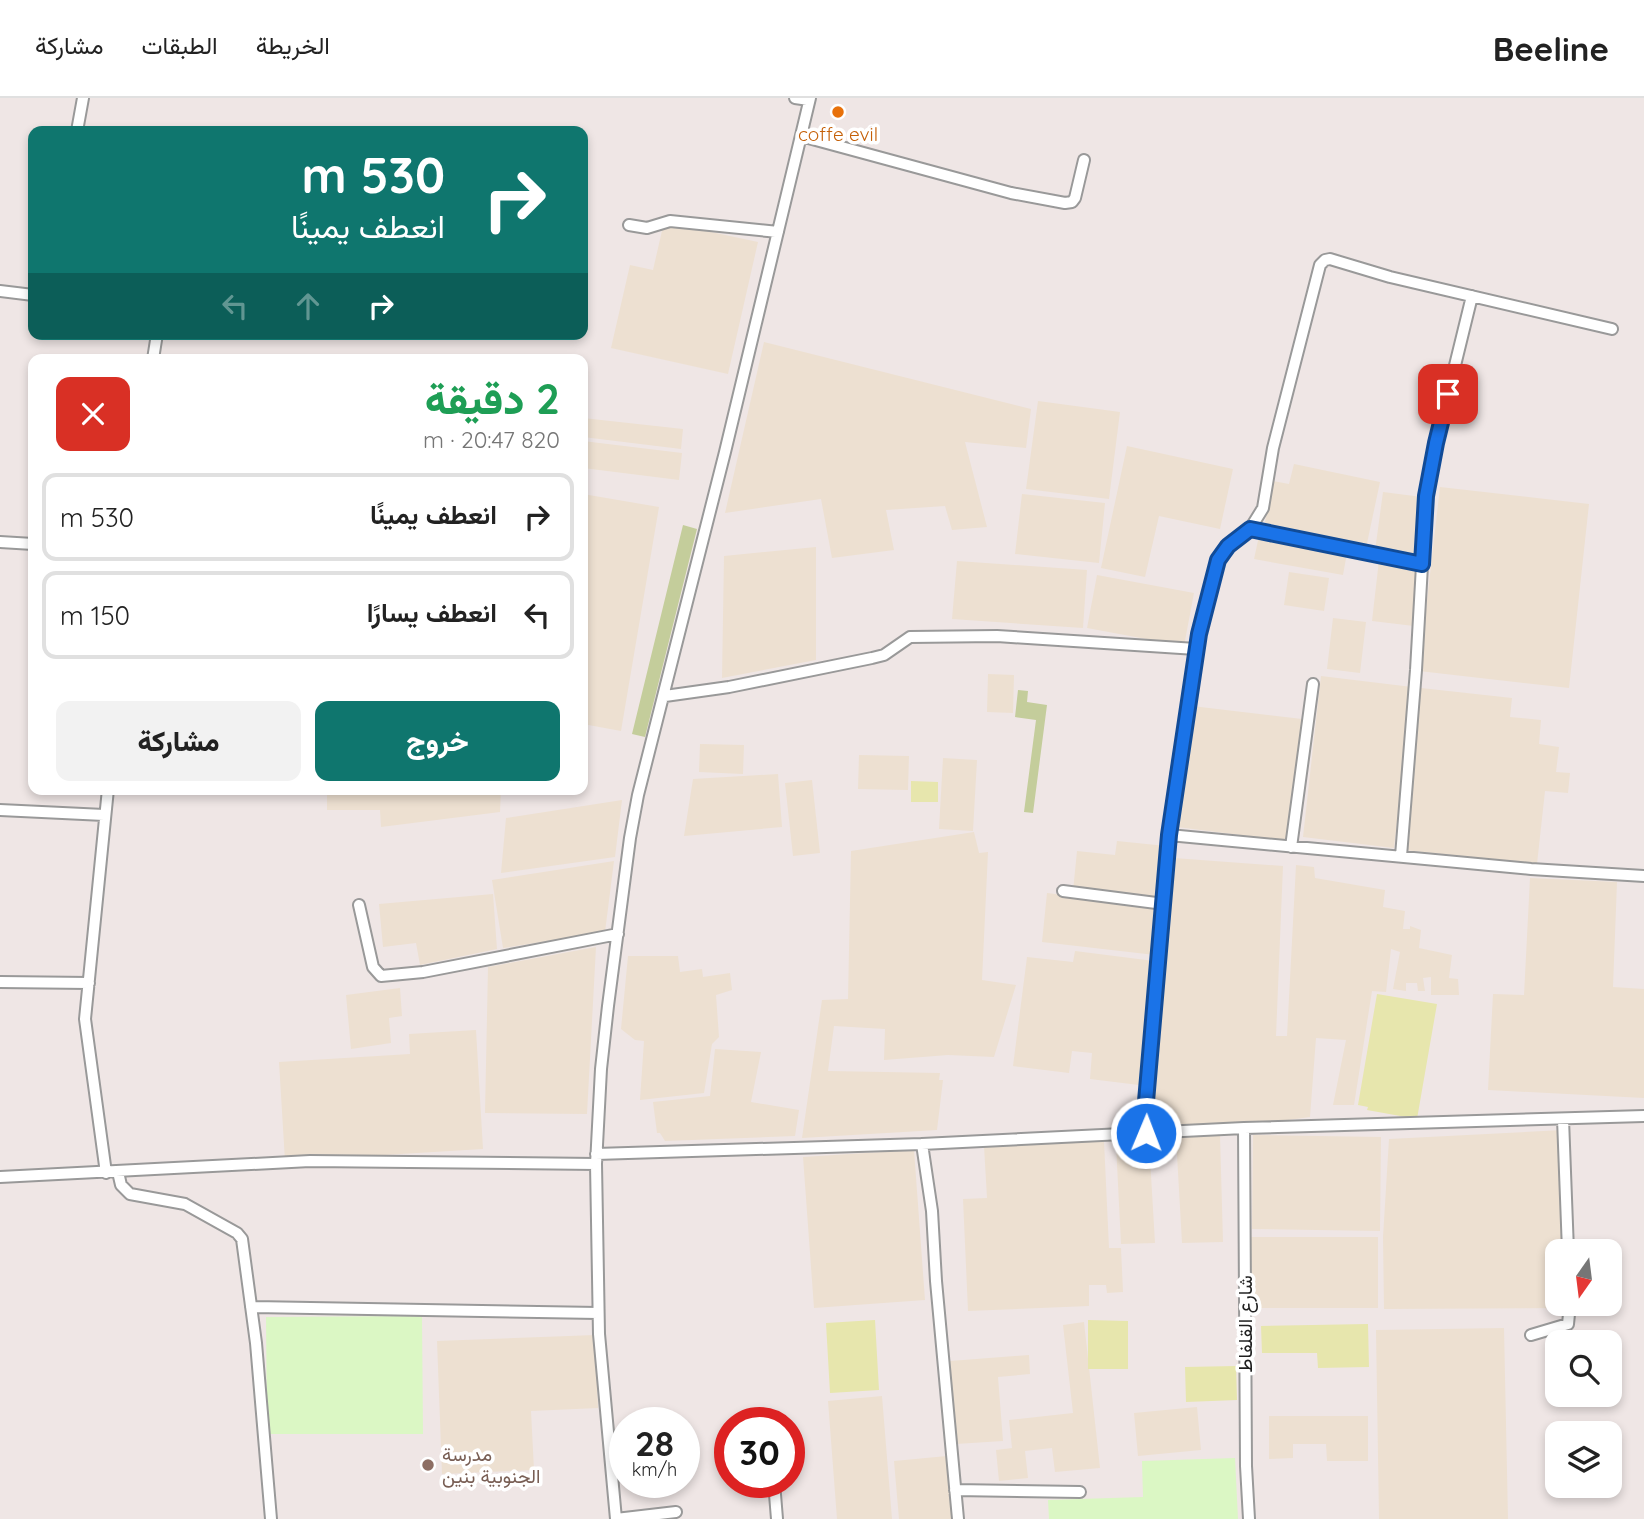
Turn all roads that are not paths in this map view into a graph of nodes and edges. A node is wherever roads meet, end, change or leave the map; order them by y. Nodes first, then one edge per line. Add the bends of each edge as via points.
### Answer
1 (83, 98) edge
2 (795, 98) edge
3 (810, 99) edge
4 (78, 126) edge
5 (802, 136) junction
6 (1084, 160) dead end
7 (629, 225) dead end
8 (778, 232) junction
9 (0, 291) edge
10 (28, 294) edge
11 (1472, 296) junction
12 (1612, 329) dead end
13 (1250, 529) junction
14 (0, 542) edge
15 (28, 544) edge
16 (1422, 564) junction
17 (1196, 649) junction
18 (1313, 684) dead end
19 (664, 696) junction
20 (106, 795) edge
21 (0, 810) edge
22 (104, 815) junction
23 (1169, 835) junction
24 (1291, 847) junction
25 (1401, 856) junction
26 (1644, 876) edge
27 (1063, 891) dead end
28 (1164, 904) junction
29 (359, 905) dead end
30 (618, 934) junction
31 (0, 982) edge
32 (89, 983) junction
33 (1644, 1116) edge
34 (1563, 1119) junction
35 (1244, 1128) junction
36 (1146, 1133) junction
37 (922, 1144) junction
38 (596, 1159) junction
39 (118, 1172) junction
40 (106, 1173) junction
41 (0, 1177) edge
42 (1568, 1239) edge
43 (251, 1307) junction
44 (598, 1313) junction
45 (1569, 1316) edge
46 (1531, 1335) dead end
47 (955, 1490) junction
48 (1080, 1492) dead end
49 (775, 1498) edge
50 (676, 1512) dead end
51 (271, 1519) edge
52 (616, 1519) edge
53 (777, 1519) edge
54 (958, 1519) edge
55 (1249, 1519) edge

1 - 4 street
2 - 3 street
3 - 5 street
5 - 6 street via 1011,193 1065,203 1075,198
5 - 8 street
7 - 8 street via 647,229 670,221
8 - 19 street
9 - 10 street
11 - 12 street
11 - 13 street via 1330,259 1321,263 1273,448 1263,508
11 - 16 street via 1426,496
13 - 16 street
13 - 17 street via 1218,560
14 - 15 street
16 - 25 street
17 - 19 street via 997,636 910,637 872,658
17 - 23 street
18 - 24 street
19 - 30 street via 638,795
20 - 22 street
21 - 22 street
22 - 32 street
23 - 24 street
23 - 28 street
24 - 25 street
25 - 26 street
27 - 28 street
28 - 36 street
29 - 30 street via 373,967 381,976
30 - 38 street via 601,1069
31 - 32 street
32 - 40 street via 86,1033
33 - 34 street
34 - 35 street
34 - 42 street
35 - 36 street
35 - 55 street, شارع القلفاط
36 - 37 street
37 - 38 street
37 - 47 street via 932,1211
38 - 39 street via 310,1161
38 - 44 street
39 - 40 street
39 - 43 street via 121,1185 130,1194 185,1204 237,1233 244,1248
40 - 41 street
43 - 44 street
43 - 51 street
44 - 52 street
45 - 46 street via 1568,1324
47 - 48 street
47 - 54 street
49 - 53 street
50 - 52 street

